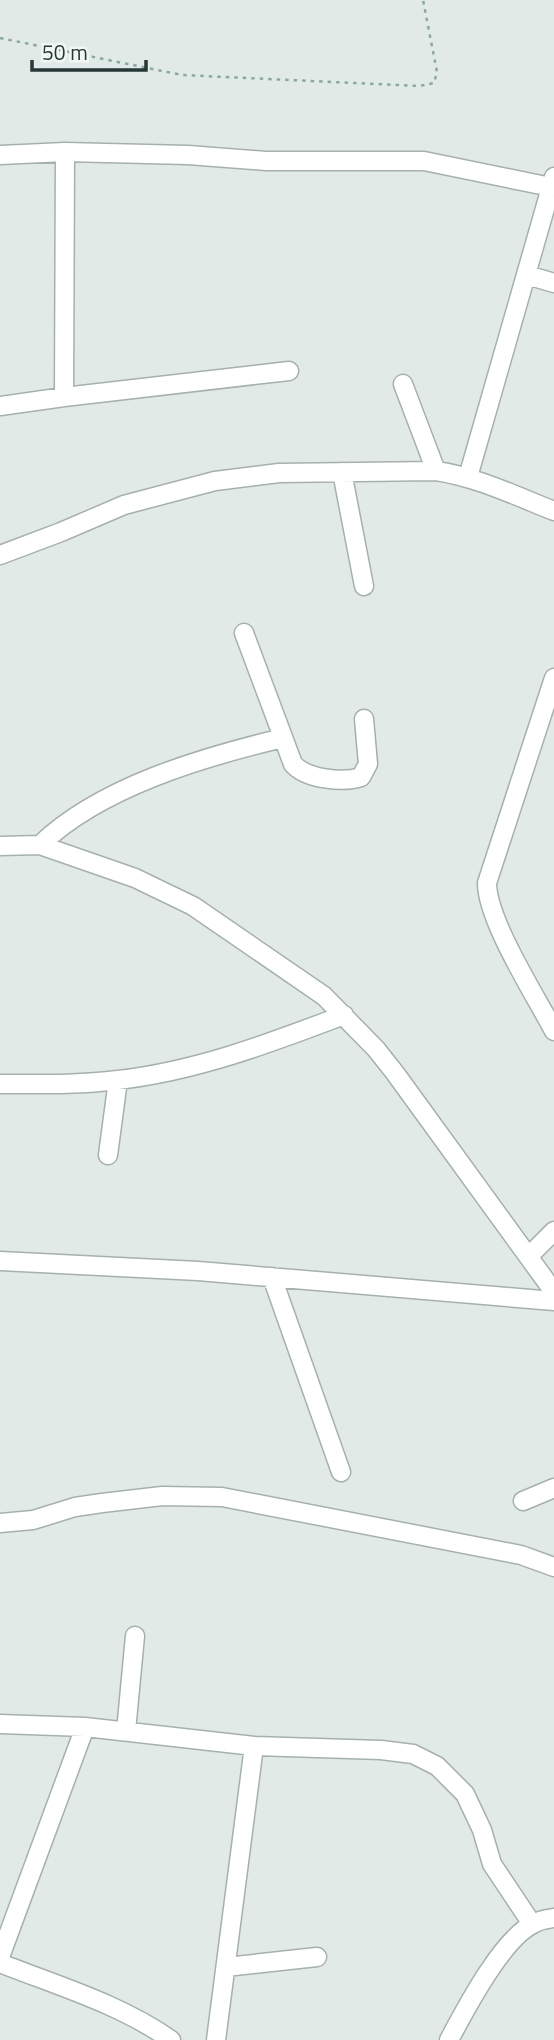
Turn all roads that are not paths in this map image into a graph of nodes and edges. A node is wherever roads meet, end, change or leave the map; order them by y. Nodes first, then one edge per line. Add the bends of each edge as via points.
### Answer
1 (65, 152) junction
2 (0, 155) edge
3 (552, 182) edge
4 (527, 275) junction
5 (554, 283) edge
6 (289, 371) dead end
7 (403, 384) dead end
8 (64, 397) junction
9 (0, 406) edge
10 (436, 471) junction
11 (342, 472) junction
12 (468, 477) junction
13 (554, 511) edge
14 (0, 555) edge
15 (364, 586) dead end
16 (244, 633) dead end
17 (554, 678) edge
18 (364, 719) dead end
19 (283, 738) junction
20 (40, 845) junction
21 (0, 846) edge
22 (344, 1015) junction
23 (554, 1031) edge
24 (118, 1080) junction
25 (0, 1084) edge
26 (108, 1155) dead end
27 (554, 1231) edge
28 (529, 1256) junction
29 (0, 1261) edge
30 (272, 1277) junction
31 (554, 1292) edge
32 (554, 1301) edge
33 (341, 1472) dead end
34 (554, 1488) edge
35 (523, 1501) dead end
36 (0, 1523) edge
37 (554, 1567) edge
38 (135, 1636) dead end
39 (0, 1724) edge
40 (85, 1727) junction
41 (126, 1731) junction
42 (254, 1746) junction
43 (554, 1918) edge
44 (531, 1924) junction
45 (0, 1957) edge
46 (317, 1957) dead end
47 (0, 1963) edge
48 (226, 1967) junction
49 (213, 2038) edge
50 (171, 2040) edge
51 (449, 2040) edge

1 - 2 street
1 - 3 street via 266,161 424,161
1 - 8 street
3 - 4 street
4 - 5 street
4 - 12 street
6 - 8 street
7 - 10 street
8 - 9 street
10 - 11 street
10 - 12 street
11 - 14 street via 215,481 124,505
11 - 15 street
12 - 13 street
16 - 19 street
17 - 23 street via 491,868 487,894
18 - 19 street via 368,764 357,779 298,770
19 - 20 street via 161,775 81,813
20 - 21 street
20 - 22 street via 135,878 193,906 324,996
22 - 24 street via 222,1059
22 - 28 street via 395,1073
24 - 25 street
24 - 26 street
27 - 28 street
28 - 31 street
29 - 30 street
30 - 32 street
30 - 33 street
34 - 35 street
36 - 37 street via 102,1503 162,1496 222,1497 520,1555
38 - 41 street
39 - 40 street
40 - 41 street
40 - 45 street
41 - 42 street
42 - 44 street via 396,1751 437,1766 465,1794 492,1864
42 - 48 street
43 - 44 street
44 - 51 street via 509,1944
46 - 48 street
47 - 50 street via 115,2008
48 - 49 street

